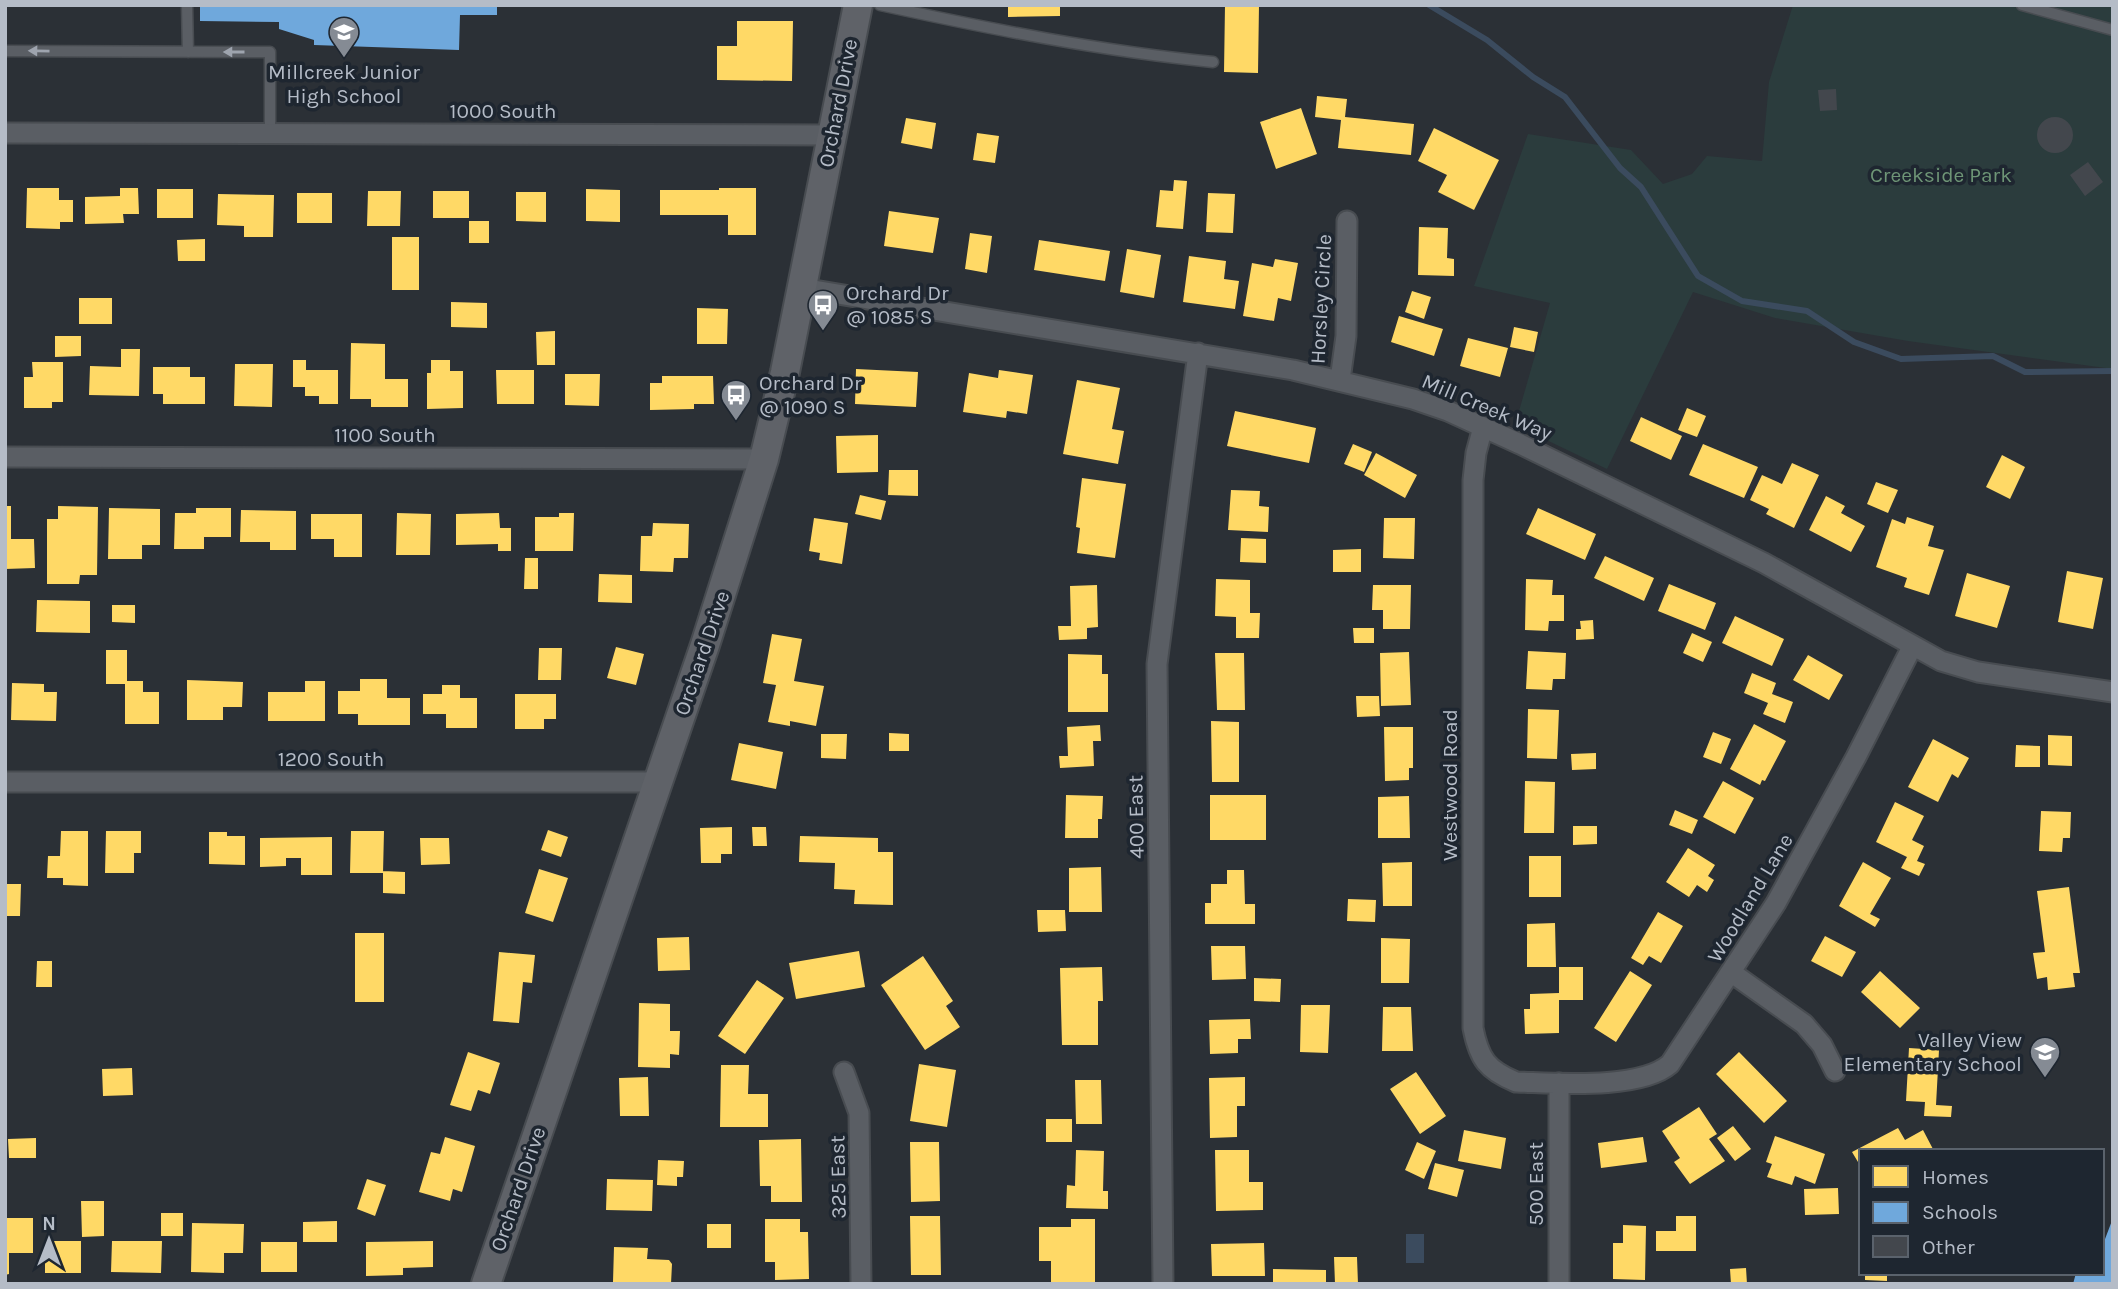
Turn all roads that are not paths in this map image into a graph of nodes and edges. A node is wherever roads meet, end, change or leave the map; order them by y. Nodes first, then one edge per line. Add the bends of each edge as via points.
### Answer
1 (187, 5) edge
2 (858, 5) edge
3 (880, 5) edge
4 (2022, 5) edge
5 (2113, 30) edge
6 (5, 51) edge
7 (188, 52) junction
8 (1213, 62) dead end
9 (5, 133) edge
10 (270, 133) junction
11 (832, 135) junction
12 (1348, 221) dead end
13 (802, 288) junction
14 (1198, 353) junction
15 (1340, 380) junction
16 (1483, 427) junction
17 (5, 457) edge
18 (764, 459) junction
19 (1912, 647) junction
20 (2113, 692) edge
21 (5, 782) edge
22 (657, 782) junction
23 (1732, 973) junction
24 (1835, 1071) dead end
25 (844, 1072) dead end
26 (1559, 1083) junction
27 (486, 1284) edge
28 (861, 1284) edge
29 (1163, 1284) edge
30 (1559, 1284) edge

1 - 7 lane
2 - 11 main road, Orchard Drive
3 - 8 lane via 1035,38
4 - 5 lane
7 -> 6 lane
10 -> 7 lane via 270,52
9 - 10 street, 1000 South
10 - 11 street, 1000 South
11 - 13 main road, Orchard Drive
12 - 15 street, Horsley Circle via 1346,337
13 - 14 street, Mill Creek Way
13 - 18 main road, Orchard Drive
14 - 15 street, Mill Creek Way
14 - 29 street, 400 East via 1157,664
15 - 16 street, Mill Creek Way via 1413,399
16 - 19 street, Mill Creek Way via 1764,563
16 - 26 street, Westwood Road via 1473,480 1473,1028 1485,1062 1499,1075 1516,1082
17 - 18 street, 1100 South
18 - 22 main road, Orchard Drive
19 - 20 street, Mill Creek Way via 1968,670
19 - 23 street, Woodland Lane via 1816,831
21 - 22 street, 1200 South
22 - 27 main road, Orchard Drive
23 - 24 street via 1804,1024
23 - 26 street, Woodland Lane via 1677,1057 1662,1072 1631,1081
25 - 28 street, 325 East via 859,1113
26 - 30 street, 500 East

